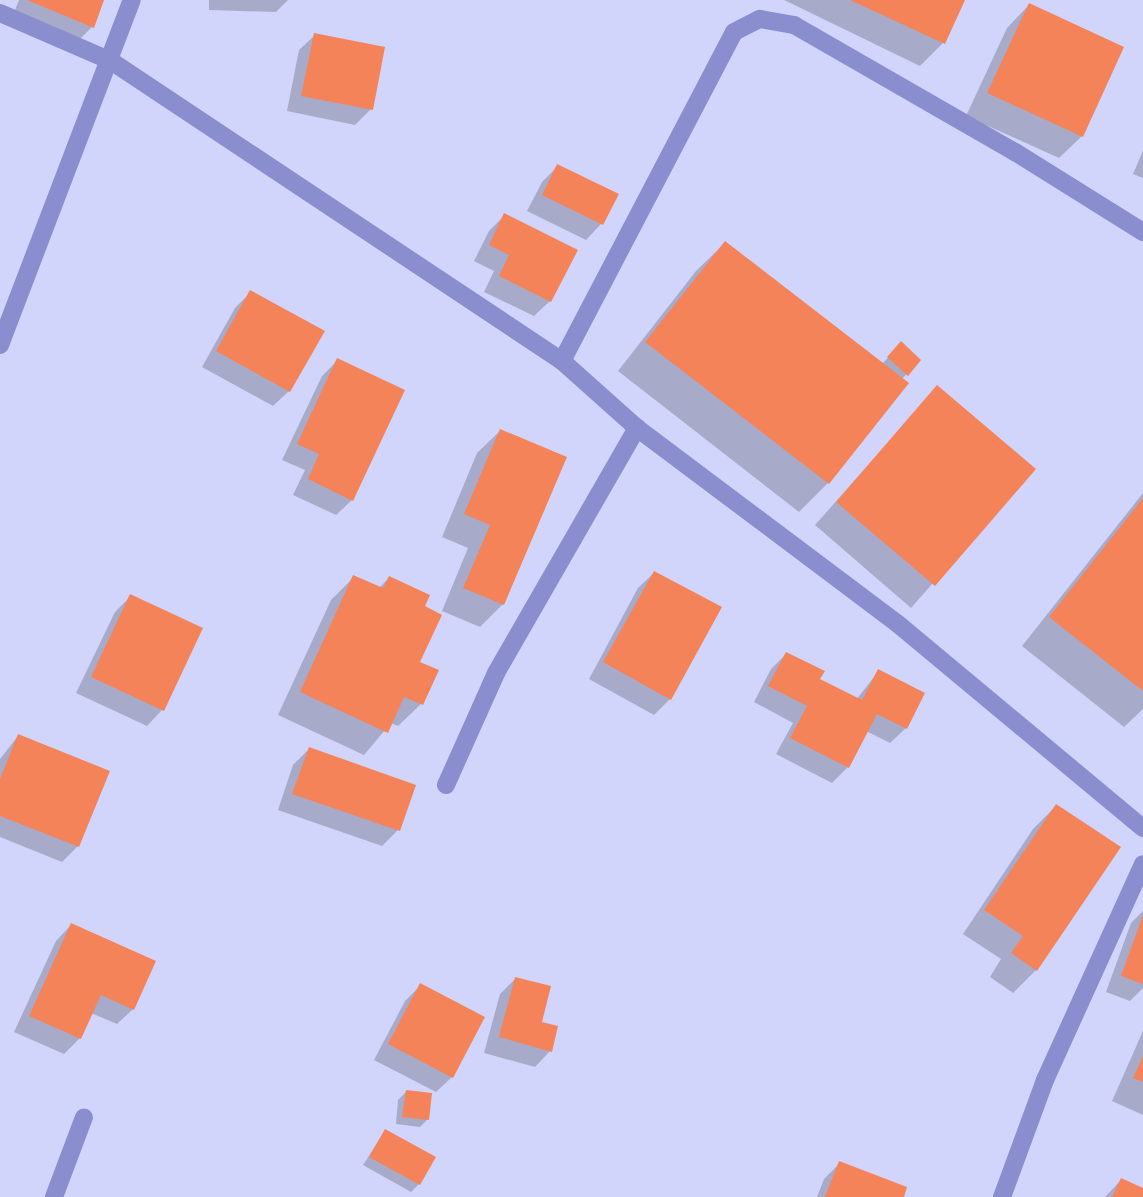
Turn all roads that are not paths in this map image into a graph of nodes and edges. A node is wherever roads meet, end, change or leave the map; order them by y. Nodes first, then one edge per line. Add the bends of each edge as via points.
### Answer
1 (132, 0) edge
2 (0, 13) edge
3 (111, 61) junction
4 (1143, 232) edge
5 (0, 345) edge
6 (562, 361) junction
7 (637, 428) junction
8 (446, 785) dead end
9 (1143, 828) edge
10 (1143, 864) edge
11 (85, 1117) dead end
12 (54, 1197) edge
13 (1002, 1197) edge

1 - 3 street
2 - 3 street
3 - 5 street
3 - 6 street
4 - 6 street via 1015,152 794,25 760,19 734,32
6 - 7 street
7 - 8 street via 496,673
7 - 9 street via 898,624
10 - 13 street via 1045,1080
11 - 12 street

